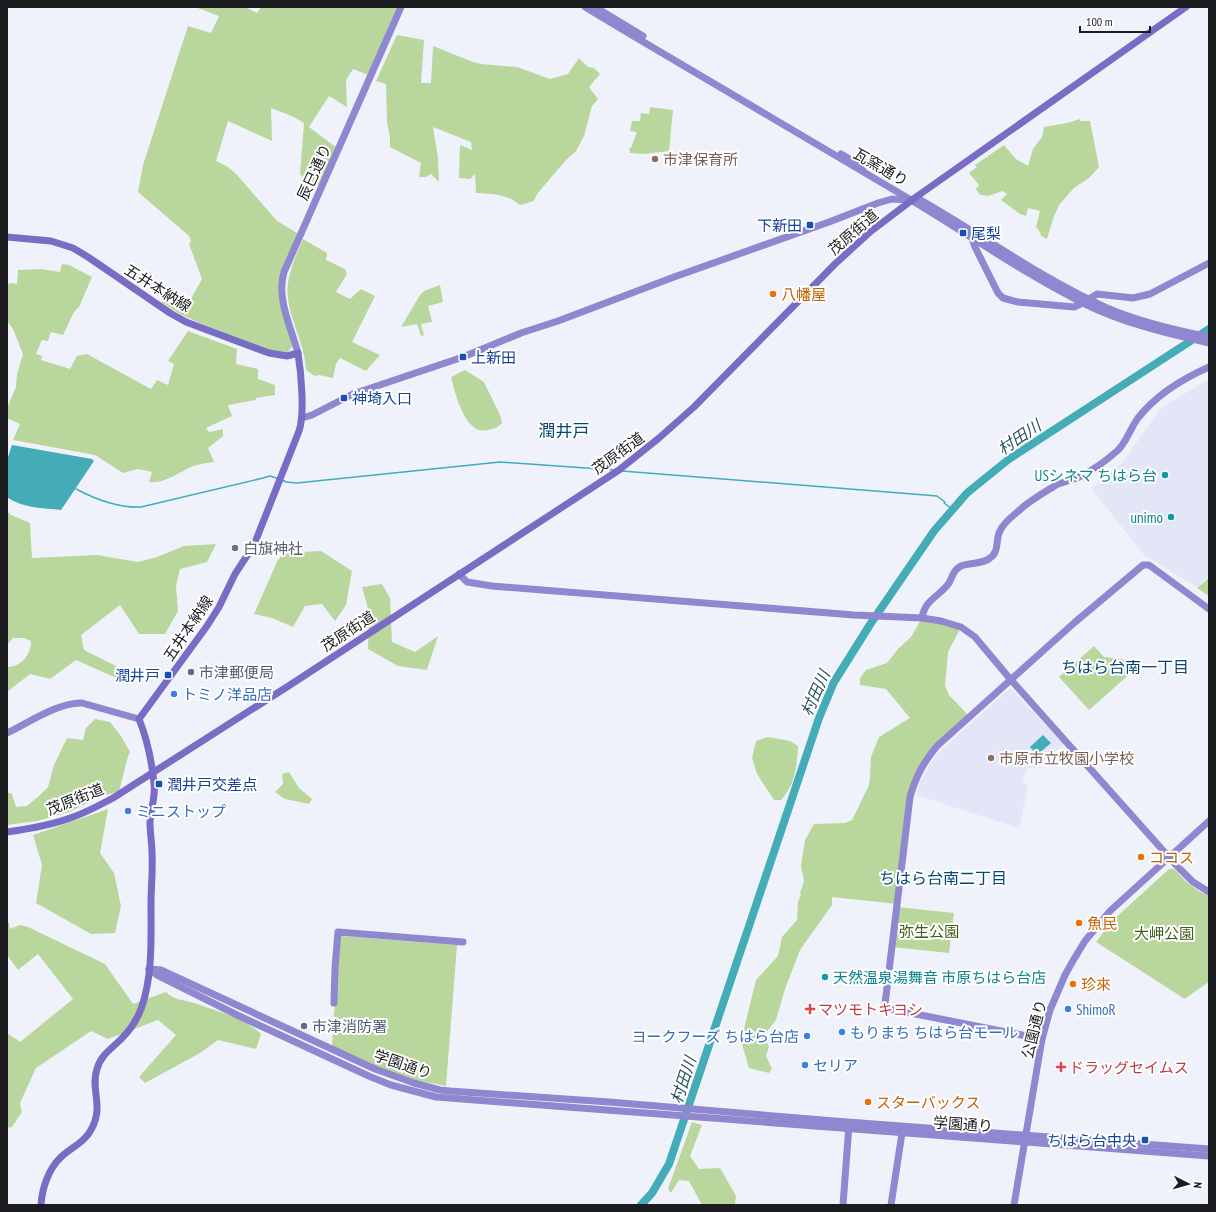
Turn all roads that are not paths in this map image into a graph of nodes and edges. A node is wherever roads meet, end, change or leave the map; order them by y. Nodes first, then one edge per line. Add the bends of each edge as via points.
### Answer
1 (401, 7) edge
2 (585, 7) edge
3 (595, 7) edge
4 (1186, 7) edge
5 (914, 199) junction
6 (7, 237) edge
7 (972, 238) junction
8 (1209, 263) edge
9 (1086, 301) junction
10 (1172, 332) junction
11 (1209, 337) edge
12 (1209, 343) edge
13 (298, 353) junction
14 (1209, 367) edge
15 (302, 418) junction
16 (459, 574) junction
17 (1209, 609) edge
18 (922, 618) junction
19 (1011, 680) junction
20 (140, 719) junction
21 (7, 733) edge
22 (153, 773) junction
23 (1209, 821) edge
24 (7, 832) edge
25 (1170, 857) junction
26 (1209, 892) edge
27 (463, 942) dead end
28 (149, 969) junction
29 (334, 1003) dead end
30 (1042, 1038) junction
31 (316, 1042) junction
32 (312, 1050) junction
33 (716, 1115) junction
34 (848, 1125) junction
35 (902, 1133) junction
36 (1025, 1138) junction
37 (1209, 1149) edge
38 (1209, 1156) edge
39 (41, 1205) edge
40 (843, 1205) edge
41 (891, 1205) edge
42 (1014, 1205) edge

1 - 13 street, 辰巳通り via 284,272 282,296
2 - 5 street, 瓦窯通り
3 - 5 street, 瓦窯通り
4 - 5 main road, 茂原街道
5 - 7 street, 瓦窯通り
5 - 9 street, 瓦窯通り
5 - 15 street via 892,199 878,203 353,394
5 - 16 main road, 茂原街道 via 870,232 835,264 694,407 659,438 619,470
6 - 13 main road, 五井本納線 via 51,241 73,248 186,322 269,353 281,356
7 - 9 street, 瓦窯通り
7 - 9 street via 994,287 1003,298 1018,302 1072,306
8 - 9 street via 1150,294 1133,298 1097,294
9 - 10 street, 瓦窯通り via 1121,319
10 - 11 street
10 - 12 street
13 - 15 main road, 五井本納線
14 - 18 street via 1174,386 1152,403 1134,424 1116,452 1086,473 1049,490 1006,522 1000,530 997,549 992,557 958,568 952,574 949,583 928,603
15 - 20 main road, 五井本納線 via 299,432 254,546 235,574 219,608
16 - 18 street via 467,582 485,585 854,615
16 - 22 main road, 茂原街道
17 - 19 street via 1149,565 1143,565
18 - 19 street via 961,627 975,637
19 - 25 street
19 - 30 street via 937,746 915,780 910,796 885,1004 890,1009
20 - 21 street via 82,703 68,704
20 - 22 main road
22 - 24 main road, 茂原街道 via 113,798 73,817
22 - 28 main road via 150,816 152,853
23 - 25 street, 公園通り
25 - 26 street via 1193,882
25 - 30 street, 公園通り via 1110,911 1087,938 1056,995
27 - 29 street via 338,932
28 - 31 street, 学園通り via 161,970
28 - 32 street
28 - 39 main road via 144,998 136,1019 103,1057 97,1068 95,1079 98,1106 92,1129 84,1140 54,1164 46,1180
30 - 36 street, 公園通り
31 - 32 street
31 - 33 street, 学園通り via 393,1076 440,1090 669,1107
32 - 33 street via 392,1085 436,1097 666,1115
33 - 34 street, 学園通り
34 - 35 street, 学園通り
34 - 36 street, 学園通り
34 - 40 street
35 - 36 street, 学園通り
35 - 41 street
36 - 37 street, 学園通り
36 - 38 street, 学園通り
36 - 42 street, 公園通り

